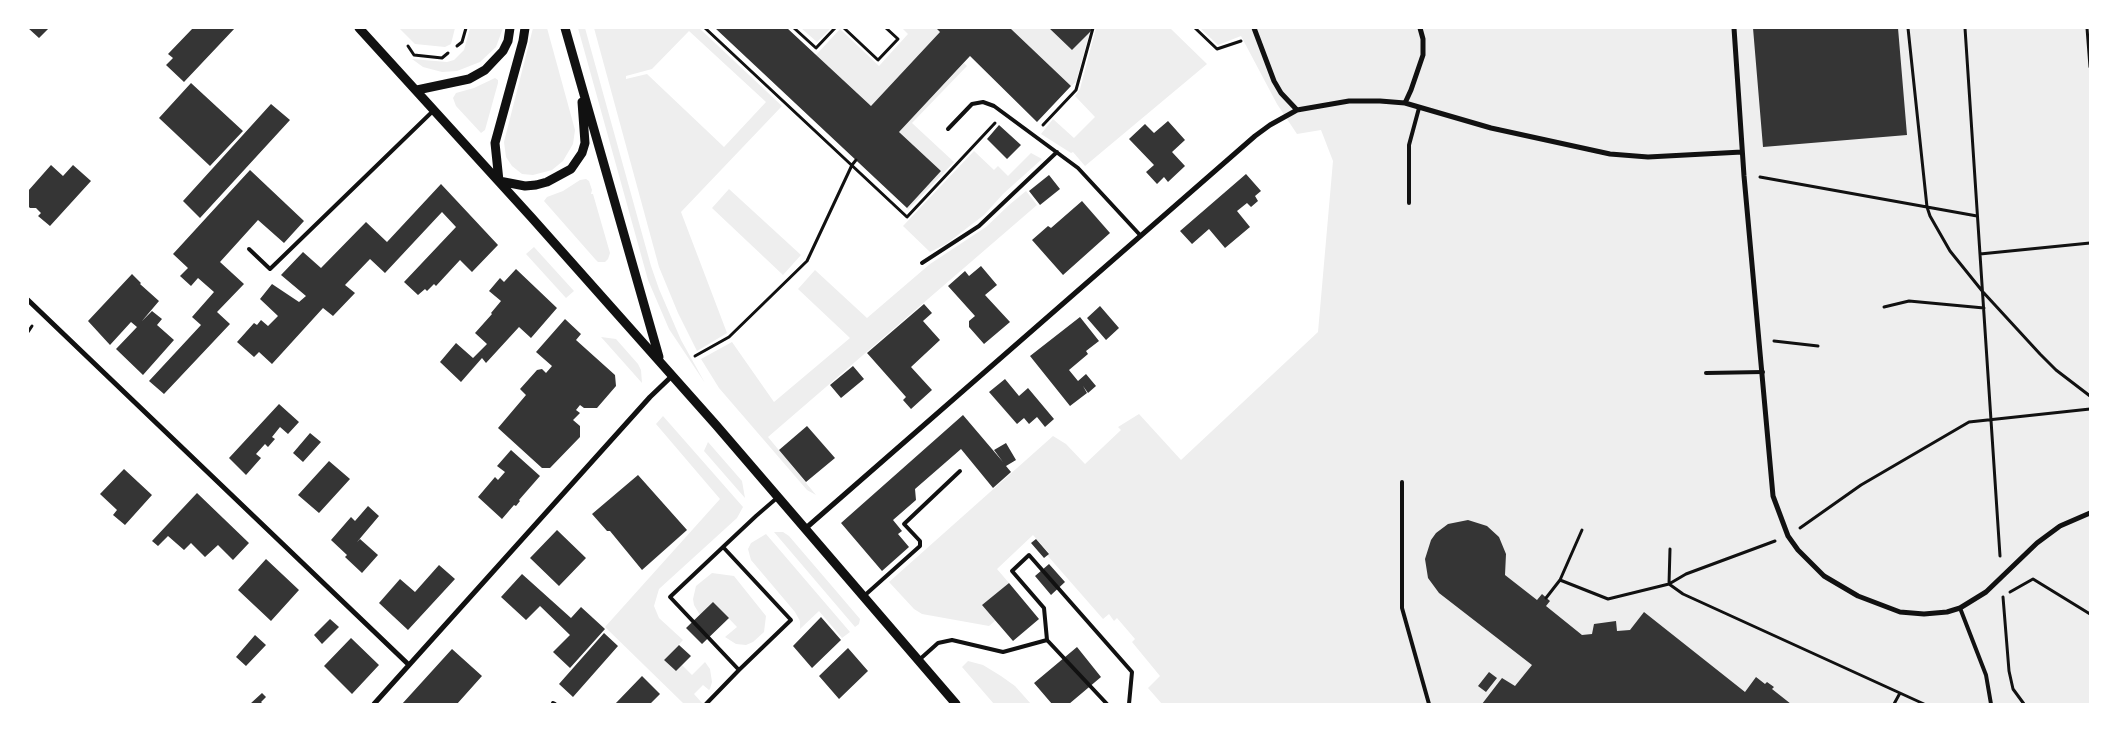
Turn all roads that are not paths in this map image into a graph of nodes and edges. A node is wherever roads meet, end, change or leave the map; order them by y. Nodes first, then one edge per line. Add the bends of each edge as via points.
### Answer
1 (359, 28) edge
2 (510, 28) edge
3 (525, 28) edge
4 (565, 28) edge
5 (1254, 28) edge
6 (1420, 28) edge
7 (1734, 28) edge
8 (580, 79) junction
9 (416, 90) junction
10 (1405, 103) junction
11 (1419, 108) junction
12 (434, 110) junction
13 (1297, 110) junction
14 (948, 129) dead end
15 (1057, 152) junction
16 (1742, 152) junction
17 (499, 181) junction
18 (1409, 203) dead end
19 (1140, 235) junction
20 (250, 249) dead end
21 (922, 263) dead end
22 (28, 300) edge
23 (660, 360) junction
24 (1763, 372) junction
25 (1706, 373) dead end
26 (673, 375) junction
27 (960, 471) dead end
28 (1402, 482) dead end
29 (778, 497) junction
30 (2090, 513) edge
31 (806, 528) junction
32 (723, 547) junction
33 (864, 596) junction
34 (1960, 608) junction
35 (1046, 640) junction
36 (918, 660) junction
37 (409, 665) junction
38 (738, 670) junction
39 (374, 704) edge
40 (706, 704) edge
41 (956, 704) edge
42 (1106, 704) edge
43 (1129, 704) edge
44 (1429, 704) edge
45 (1991, 704) edge

1 - 9 street
2 - 9 street via 503,51 485,70 470,79
3 - 17 street via 495,143
4 - 8 street
5 - 13 street via 1274,81
6 - 10 street via 1423,55
7 - 16 street
8 - 17 street via 585,143 571,169 553,180 536,185
8 - 23 street
9 - 12 street
10 - 11 street
10 - 13 street via 1349,101
11 - 16 street via 1491,128 1610,154 1648,156
11 - 18 lane via 1409,145
12 - 17 street
12 - 20 lane via 270,268
13 - 19 street via 1254,136
14 - 15 lane via 972,104 983,102 1002,111
15 - 19 lane via 1078,168
15 - 21 lane via 979,226
16 - 24 street
17 - 23 street
19 - 31 street
22 - 37 street
23 - 26 street
24 - 25 lane
24 - 34 street via 1773,496 1788,536 1798,550 1824,576 1858,596 1900,612 1924,614
26 - 29 street
26 - 37 street
27 - 33 lane via 904,524 920,541 920,546
28 - 44 lane via 1402,608
29 - 31 street
29 - 32 lane
30 - 34 street via 2060,526 2037,543 1986,592
31 - 33 street
32 - 38 lane via 670,597
32 - 38 lane via 791,620
33 - 36 street
34 - 45 lane via 1986,676
35 - 36 lane via 1003,652 952,640 938,643
35 - 42 lane
35 - 43 lane via 1044,608 1012,571 1029,555 1132,672
36 - 41 street
37 - 39 street
38 - 40 lane

